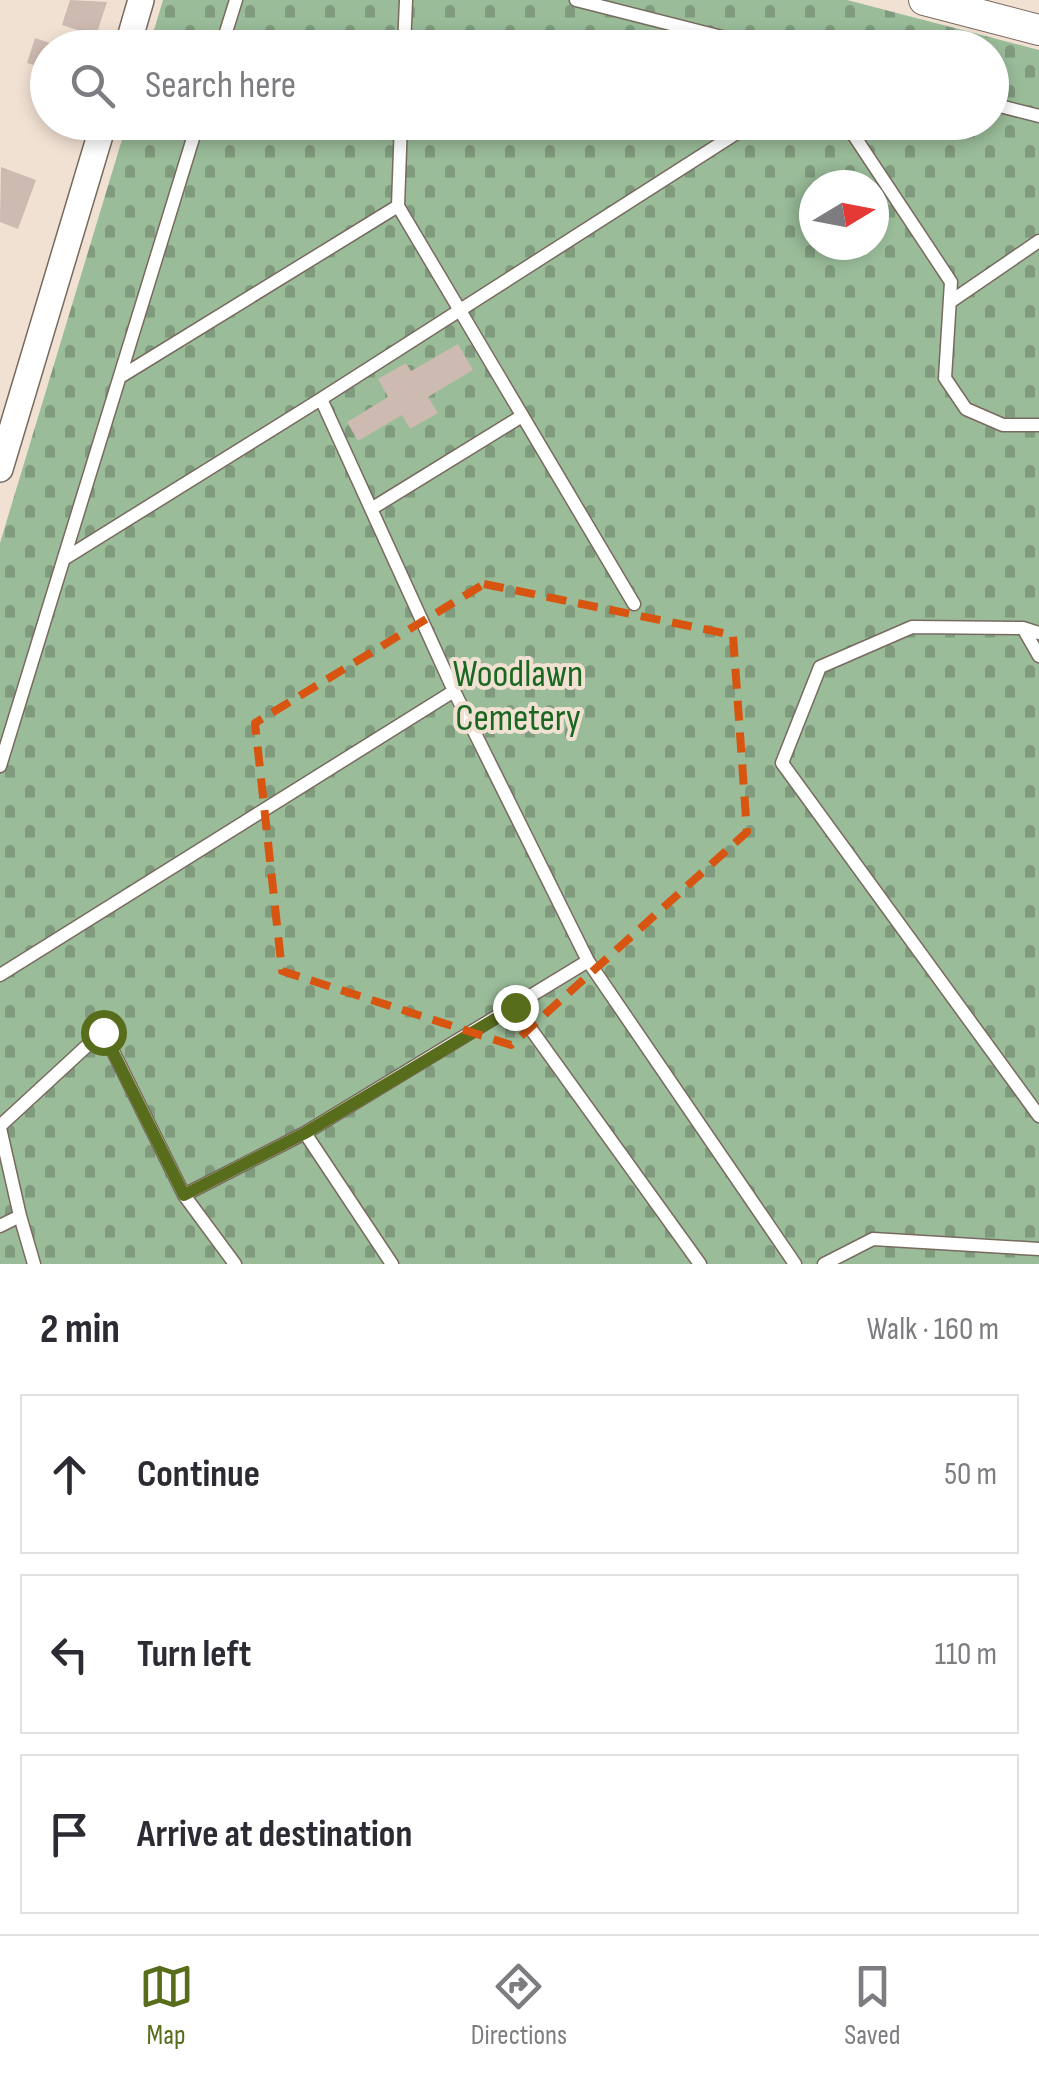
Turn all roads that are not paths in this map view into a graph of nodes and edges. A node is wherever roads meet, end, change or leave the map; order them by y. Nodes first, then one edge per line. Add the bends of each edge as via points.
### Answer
1 (141, 0) edge
2 (236, 0) edge
3 (406, 0) edge
4 (576, 0) edge
5 (924, 0) edge
6 (132, 30) edge
7 (227, 30) edge
8 (405, 30) edge
9 (694, 30) edge
10 (1039, 30) edge
11 (1009, 108) edge
12 (1039, 116) edge
13 (99, 140) edge
14 (192, 140) edge
15 (400, 140) edge
16 (726, 140) edge
17 (857, 140) edge
18 (398, 206) junction
19 (1039, 241) edge
20 (950, 302) junction
21 (460, 310) junction
22 (120, 377) junction
23 (321, 399) junction
24 (522, 416) junction
25 (1039, 425) edge
26 (0, 469) edge
27 (371, 509) junction
28 (64, 559) junction
29 (634, 604) dead end
30 (1022, 628) junction
31 (1039, 633) edge
32 (1039, 656) edge
33 (454, 691) junction
34 (0, 766) edge
35 (588, 961) junction
36 (0, 975) edge
37 (515, 1007) junction
38 (1039, 1116) edge
39 (0, 1127) edge
40 (305, 1133) junction
41 (184, 1195) junction
42 (20, 1216) junction
43 (0, 1226) edge
44 (1039, 1249) edge
45 (34, 1264) edge
46 (234, 1264) edge
47 (392, 1264) edge
48 (700, 1264) edge
49 (795, 1264) edge
50 (824, 1264) edge

1 - 6 street
2 - 7 lane
3 - 8 lane
4 - 9 lane
5 - 10 street
11 - 12 lane
13 - 26 street
14 - 22 lane
15 - 18 lane
16 - 21 lane
17 - 20 lane via 951,282
18 - 21 lane
18 - 22 lane
19 - 20 lane
20 - 25 lane via 945,378 966,409 1003,425
21 - 23 lane
21 - 24 lane
22 - 28 lane
23 - 27 lane
23 - 28 lane
24 - 27 lane
24 - 29 lane
27 - 33 lane
28 - 34 lane
30 - 31 lane
30 - 32 lane
30 - 38 lane via 912,627 820,667 782,762
33 - 35 lane
33 - 36 lane
35 - 37 lane
35 - 49 lane
37 - 40 lane
37 - 48 lane
39 - 41 lane via 103,1032
39 - 42 lane
40 - 41 lane
40 - 47 lane
41 - 46 lane
42 - 43 lane
42 - 45 lane
44 - 50 lane via 872,1239

